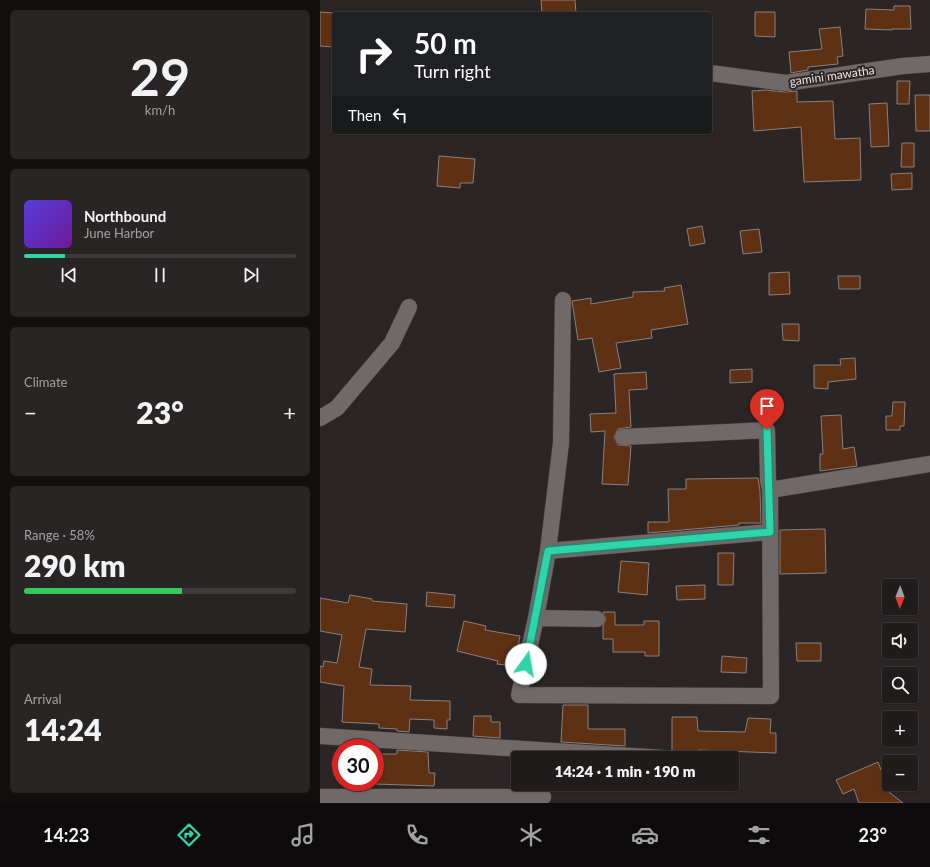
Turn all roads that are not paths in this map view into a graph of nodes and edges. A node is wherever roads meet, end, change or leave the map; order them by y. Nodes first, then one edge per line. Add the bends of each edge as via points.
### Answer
1 (930, 64) edge
2 (712, 73) edge
3 (563, 300) dead end
4 (409, 307) dead end
5 (320, 418) edge
6 (623, 437) dead end
7 (930, 464) edge
8 (770, 490) junction
9 (770, 532) junction
10 (548, 551) junction
11 (536, 618) junction
12 (597, 619) dead end
13 (320, 736) edge
14 (554, 751) edge
15 (320, 797) edge
16 (543, 797) dead end

1 - 2 street, gamini mawatha via 786,83
3 - 10 street via 561,443
4 - 5 street via 392,343 337,408
6 - 8 street via 767,430
7 - 8 street
8 - 9 street
9 - 10 street
9 - 11 street via 771,696 519,695
10 - 11 street
11 - 12 street
13 - 14 street
15 - 16 street

